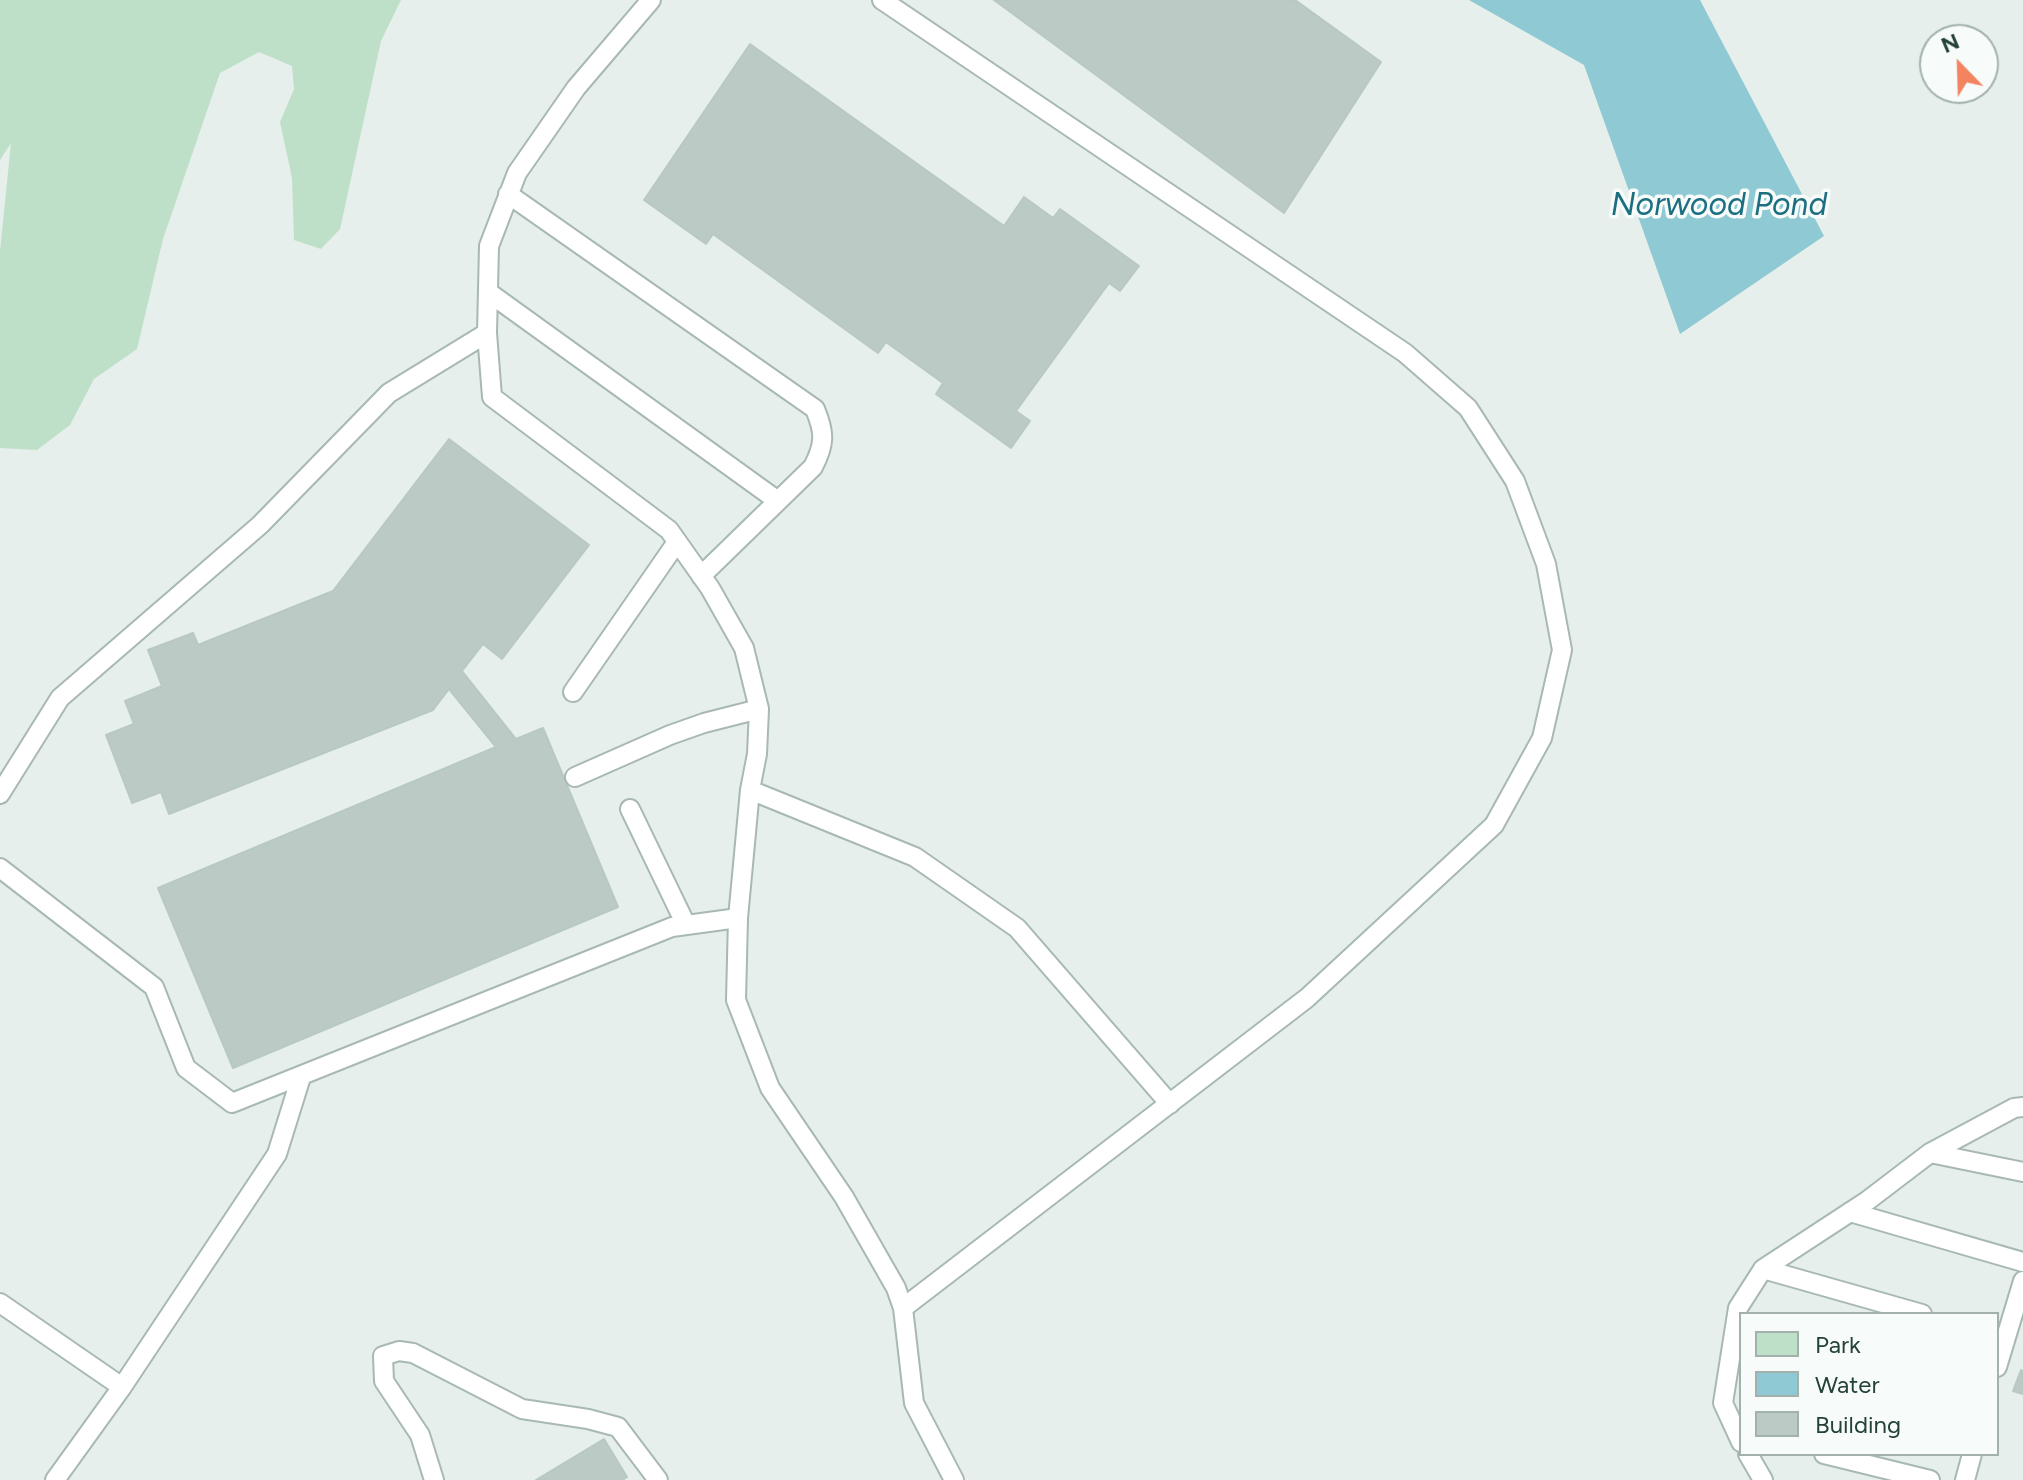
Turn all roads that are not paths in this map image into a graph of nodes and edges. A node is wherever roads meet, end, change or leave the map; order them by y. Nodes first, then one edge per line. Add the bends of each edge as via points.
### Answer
1 (651, 0) edge
2 (882, 0) edge
3 (508, 194) junction
4 (488, 292) junction
5 (487, 333) junction
6 (778, 501) junction
7 (677, 542) junction
8 (701, 576) junction
9 (573, 692) dead end
10 (759, 709) junction
11 (575, 777) dead end
12 (750, 790) junction
13 (0, 794) edge
14 (630, 809) dead end
15 (0, 868) edge
16 (738, 918) junction
17 (686, 925) junction
18 (301, 1077) junction
19 (1170, 1104) junction
20 (2023, 1107) edge
21 (1930, 1153) junction
22 (2023, 1172) edge
23 (1850, 1212) junction
24 (2023, 1262) edge
25 (1763, 1269) junction
26 (2023, 1281) edge
27 (0, 1303) edge
28 (903, 1308) junction
29 (1915, 1312) edge
30 (2001, 1336) edge
31 (1736, 1354) edge
32 (122, 1387) junction
33 (1739, 1436) edge
34 (1749, 1456) edge
35 (1832, 1456) edge
36 (1971, 1456) edge
37 (55, 1480) edge
38 (434, 1480) edge
39 (658, 1480) edge
40 (954, 1480) edge
41 (1763, 1480) edge
42 (1930, 1480) edge
43 (1965, 1480) edge

1 - 3 lane via 576,88
2 - 19 lane via 1405,353 1468,408 1515,481 1546,564 1562,650 1542,738 1494,825 1307,998
3 - 4 lane via 489,246
3 - 6 lane via 815,409 822,449 813,467
4 - 5 lane
4 - 6 lane
5 - 7 lane via 492,397 669,530
5 - 13 lane via 389,393 260,525 60,698
6 - 8 lane
7 - 8 lane
7 - 9 lane
8 - 10 lane via 744,648
10 - 11 lane via 670,735
10 - 12 lane
12 - 16 lane
12 - 19 lane via 915,857 1017,928
14 - 17 lane
15 - 18 lane via 154,987 186,1068 232,1103
16 - 17 lane
16 - 28 lane via 736,1000 770,1088 844,1197
17 - 18 lane
18 - 32 lane via 277,1154
19 - 28 lane
20 - 21 lane
21 - 22 lane
21 - 23 lane
23 - 24 lane
23 - 25 lane
25 - 29 lane
25 - 31 lane via 1738,1308
26 - 30 lane
27 - 32 lane
28 - 40 lane via 914,1403
31 - 33 lane via 1723,1403
32 - 37 lane
34 - 41 lane
35 - 42 lane
36 - 43 lane
38 - 39 lane via 420,1435 384,1381 383,1356 413,1353 522,1409 618,1427

